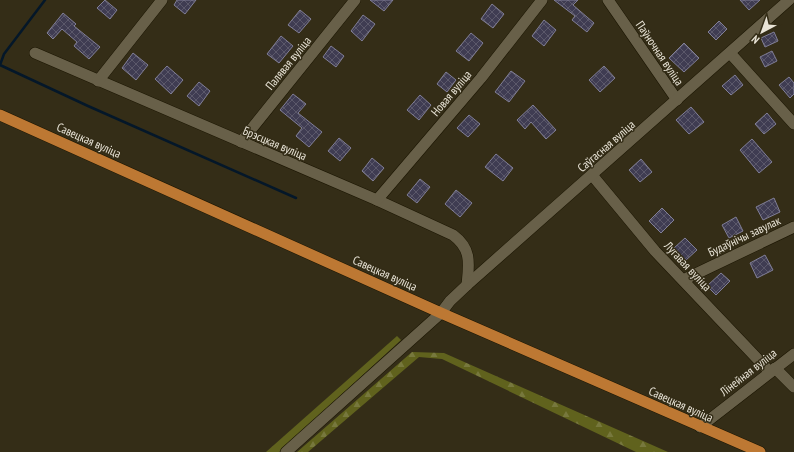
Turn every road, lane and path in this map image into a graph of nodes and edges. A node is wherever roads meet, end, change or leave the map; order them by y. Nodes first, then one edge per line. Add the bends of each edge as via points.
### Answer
1 (162, 0) edge
2 (355, 0) edge
3 (542, 0) edge
4 (608, 0) edge
5 (789, 0) edge
6 (730, 53) junction
7 (35, 54) dead end
8 (98, 81) junction
9 (677, 100) junction
10 (0, 115) edge
11 (794, 124) edge
12 (241, 142) junction
13 (592, 175) junction
14 (377, 200) junction
15 (794, 227) edge
16 (683, 280) junction
17 (467, 285) junction
18 (441, 312) junction
19 (794, 354) edge
20 (772, 370) junction
21 (794, 387) edge
22 (700, 427) junction
23 (286, 452) edge
24 (760, 452) edge

1 - 8 street
2 - 12 street, Палявая вуліца
3 - 14 street, Новая вуліца via 481,78
4 - 9 street, Паўночная вуліца
5 - 6 street, Саўгасная вуліца
6 - 9 street, Саўгасная вуліца
6 - 11 street
7 - 8 street, Брэсцкая вуліца
8 - 12 street, Брэсцкая вуліца
9 - 13 street, Саўгасная вуліца
10 - 18 main road, Савецкая вуліца
12 - 14 street, Брэсцкая вуліца
13 - 16 street, Лугавая вуліца via 655,251
13 - 17 street, Саўгасная вуліца
14 - 17 street, Брэсцкая вуліца via 462,241 469,260
15 - 16 street, Будаўнічы завулак
16 - 20 street, Лугавая вуліца
17 - 18 street, Саўгасная вуліца
18 - 22 main road, Савецкая вуліца
18 - 23 street, Саўгасная вуліца
19 - 20 street, Лінейная вуліца
20 - 21 street, Лугавая вуліца
20 - 22 street, Лінейная вуліца
22 - 24 main road, Савецкая вуліца

